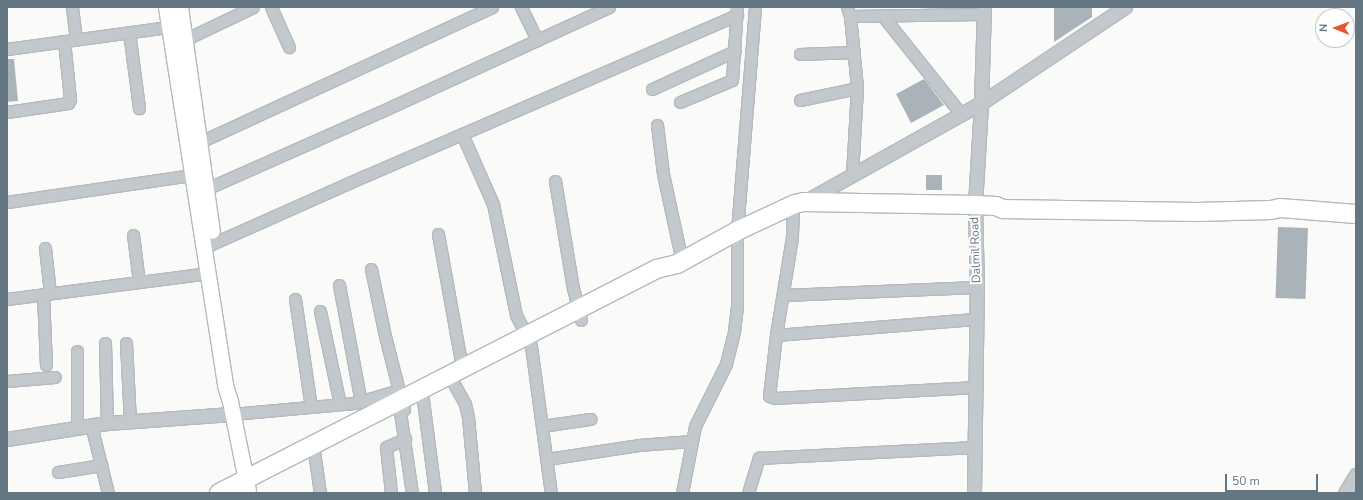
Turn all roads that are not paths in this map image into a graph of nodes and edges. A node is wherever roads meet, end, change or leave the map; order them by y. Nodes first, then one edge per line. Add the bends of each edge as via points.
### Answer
1 (72, 7) edge
2 (166, 7) edge
3 (180, 7) edge
4 (253, 7) edge
5 (271, 7) edge
6 (492, 7) edge
7 (521, 7) edge
8 (609, 7) edge
9 (755, 7) edge
10 (1126, 7) edge
11 (984, 10) edge
12 (737, 11) edge
13 (849, 11) edge
14 (882, 15) junction
15 (175, 26) junction
16 (129, 32) junction
17 (76, 39) junction
18 (537, 40) junction
19 (64, 41) junction
20 (178, 43) junction
21 (289, 46) dead end
22 (7, 49) edge
23 (735, 51) junction
24 (854, 52) junction
25 (800, 54) dead end
26 (857, 88) junction
27 (652, 89) dead end
28 (800, 100) dead end
29 (680, 102) dead end
30 (981, 103) junction
31 (139, 108) dead end
32 (7, 112) edge
33 (961, 114) junction
34 (657, 125) dead end
35 (462, 134) junction
36 (200, 142) junction
37 (199, 174) junction
38 (852, 175) junction
39 (555, 181) dead end
40 (206, 189) junction
41 (7, 202) edge
42 (798, 204) junction
43 (975, 205) junction
44 (1356, 214) edge
45 (737, 231) junction
46 (438, 234) dead end
47 (133, 235) dead end
48 (209, 245) junction
49 (45, 248) dead end
50 (679, 262) junction
51 (371, 269) dead end
52 (209, 273) junction
53 (139, 282) junction
54 (339, 285) dead end
55 (977, 287) junction
56 (46, 294) junction
57 (784, 295) junction
58 (7, 299) edge
59 (296, 299) dead end
60 (320, 310) dead end
61 (579, 315) junction
62 (976, 319) junction
63 (776, 335) junction
64 (528, 340) junction
65 (105, 343) dead end
66 (126, 343) dead end
67 (77, 351) dead end
68 (46, 365) dead end
69 (462, 368) junction
70 (55, 377) dead end
71 (7, 381) edge
72 (454, 384) junction
73 (976, 387) junction
74 (423, 400) junction
75 (361, 402) junction
76 (402, 403) junction
77 (340, 404) junction
78 (231, 407) junction
79 (311, 407) junction
80 (590, 419) dead end
81 (130, 422) junction
82 (107, 423) junction
83 (91, 425) junction
84 (542, 426) junction
85 (77, 427) junction
86 (7, 439) edge
87 (405, 439) junction
88 (692, 441) junction
89 (975, 447) junction
90 (314, 449) junction
91 (547, 459) junction
92 (101, 465) junction
93 (58, 472) dead end
94 (1356, 475) edge
95 (246, 488) edge
96 (108, 493) edge
97 (219, 493) edge
98 (320, 493) edge
99 (391, 493) edge
100 (412, 493) edge
101 (435, 493) edge
102 (475, 493) edge
103 (552, 493) edge
104 (682, 493) edge
105 (748, 493) edge
106 (974, 493) edge
107 (1344, 493) edge

1 - 17 street
2 - 15 main road
3 - 15 main road
4 - 20 street
5 - 21 street
6 - 36 street
7 - 18 street
8 - 18 street
9 - 45 street
10 - 30 street
11 - 14 street
11 - 30 street, Dalmil Road
12 - 23 street
12 - 35 street
13 - 14 street
13 - 24 street
14 - 33 street
15 - 16 street
15 - 20 main road
16 - 17 street
16 - 31 street
17 - 19 street
18 - 40 street
19 - 22 street
19 - 32 street via 70,99 68,102
20 - 36 main road
20 - 37 main road
23 - 27 street
23 - 29 street via 733,76 730,82
24 - 25 street
24 - 26 street
26 - 28 street
26 - 38 street
30 - 33 street
30 - 43 street, Dalmil Road
33 - 38 street
34 - 50 street
35 - 48 street
35 - 64 street via 493,204 516,315
36 - 37 main road
37 - 40 main road
37 - 41 street
37 - 48 main road
38 - 42 street
39 - 61 street
40 - 48 main road
42 - 43 highway
42 - 45 highway
42 - 57 street
43 - 44 highway via 1003,209 1051,205 1271,210 1280,208
43 - 55 street, Dalmil Road
45 - 50 highway
45 - 88 street via 737,306 731,348 726,364 695,426
46 - 69 street
47 - 53 street
48 - 52 main road
48 - 78 main road via 232,377
49 - 56 street
50 - 61 highway via 656,269
51 - 76 street
52 - 53 street
52 - 78 main road via 225,385
53 - 56 street
54 - 75 street
55 - 57 street
55 - 62 street, Dalmil Road
56 - 58 street
56 - 68 street
57 - 63 street
59 - 79 street
60 - 77 street
61 - 64 highway
62 - 63 street
62 - 73 street, Dalmil Road
63 - 73 street via 769,392 771,398
64 - 69 highway
64 - 72 highway
64 - 84 street
65 - 82 street
66 - 81 street
67 - 85 street
69 - 76 highway
70 - 71 street
72 - 74 highway
72 - 102 street via 468,417
73 - 89 street, Dalmil Road
74 - 76 highway
74 - 101 street
75 - 76 street
75 - 77 street
76 - 87 street
76 - 90 highway
77 - 79 street
78 - 79 street
78 - 81 street
78 - 95 main road
80 - 84 street
81 - 82 street
82 - 83 street
83 - 85 street
83 - 92 street
84 - 91 street
85 - 86 street
87 - 99 street via 386,447
87 - 100 street
88 - 91 street via 638,445
88 - 104 street
89 - 105 street via 759,458
89 - 106 street, Dalmil Road
90 - 95 highway
90 - 98 street
91 - 103 street
92 - 93 street
92 - 96 street
94 - 107 street
95 - 97 highway

